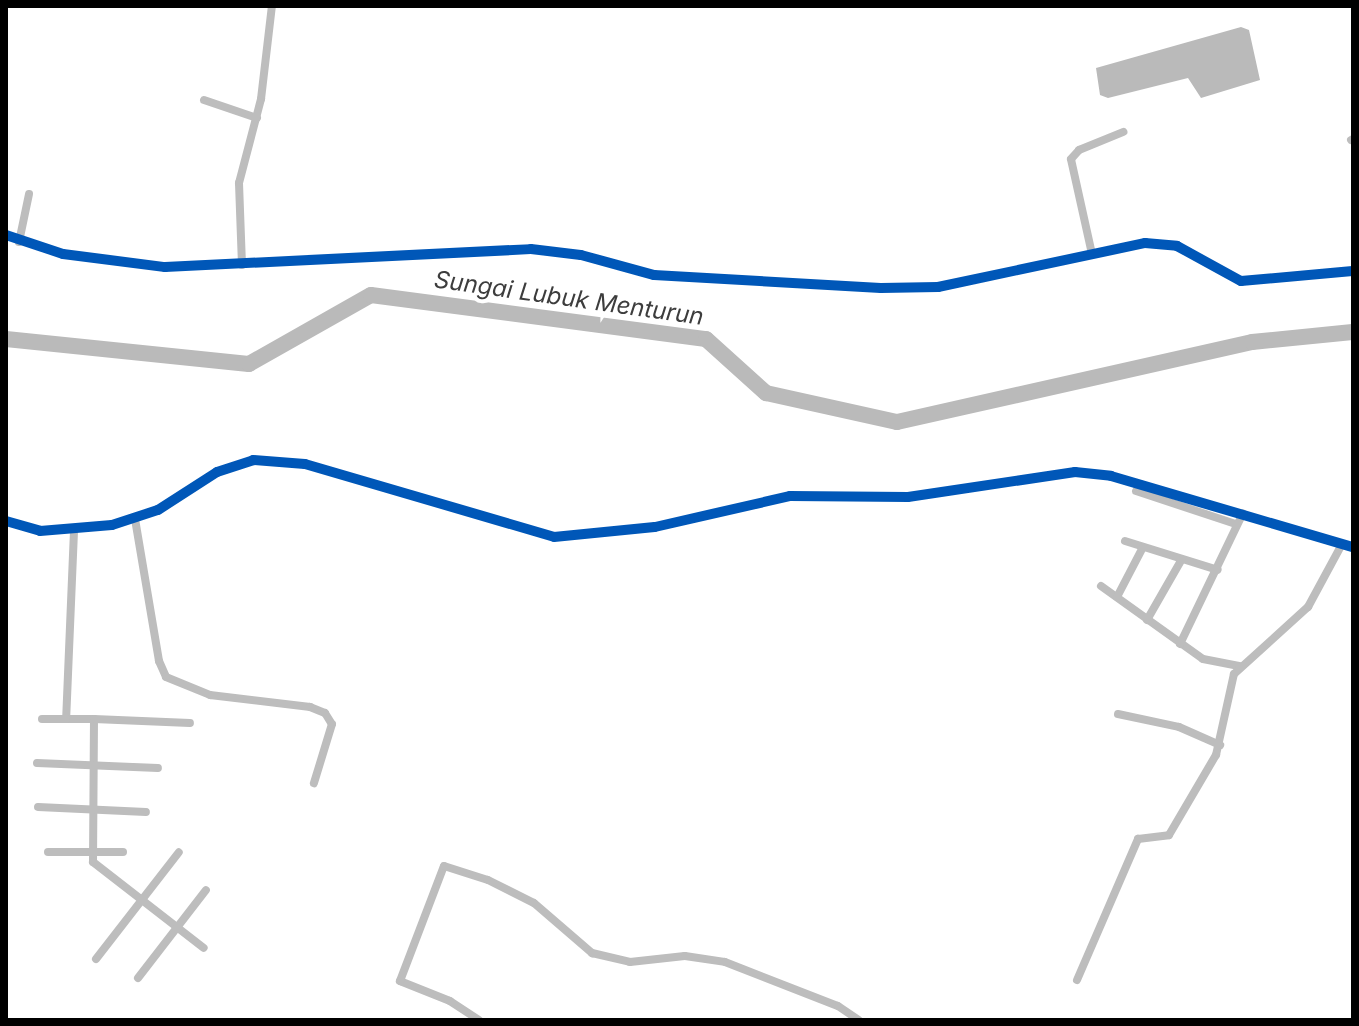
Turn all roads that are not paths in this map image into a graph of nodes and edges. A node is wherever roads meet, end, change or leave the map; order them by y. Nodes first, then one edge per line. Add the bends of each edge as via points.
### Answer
1 (272, 6) edge
2 (204, 100) dead end
3 (257, 118) junction
4 (1123, 132) dead end
5 (29, 194) dead end
6 (6, 235) edge
7 (19, 242) junction
8 (1092, 254) junction
9 (242, 265) junction
10 (1353, 271) edge
11 (1136, 491) dead end
12 (1243, 513) junction
13 (135, 519) junction
14 (6, 521) edge
15 (1236, 524) junction
16 (74, 531) junction
17 (1125, 541) dead end
18 (1342, 544) junction
19 (1143, 547) junction
20 (1353, 547) edge
21 (1182, 559) junction
22 (1218, 570) junction
23 (1101, 586) dead end
24 (1117, 597) junction
25 (1147, 620) junction
26 (1180, 644) junction
27 (1240, 666) junction
28 (1118, 714) dead end
29 (42, 719) dead end
30 (66, 719) junction
31 (94, 719) junction
32 (190, 723) dead end
33 (1220, 745) junction
34 (37, 763) dead end
35 (93, 765) junction
36 (158, 768) dead end
37 (314, 783) dead end
38 (38, 807) dead end
39 (92, 809) junction
40 (146, 812) dead end
41 (48, 852) dead end
42 (123, 852) dead end
43 (179, 852) dead end
44 (91, 853) junction
45 (206, 890) dead end
46 (140, 902) junction
47 (176, 928) junction
48 (204, 948) dead end
49 (96, 959) dead end
50 (138, 978) dead end
51 (1077, 980) dead end
52 (479, 1020) edge
53 (859, 1020) edge

1 - 3 street
2 - 3 street
3 - 9 street via 239,183
4 - 8 street via 1079,150 1071,159
5 - 7 street
6 - 7 street
7 - 9 street via 76,256 165,267
8 - 9 street via 911,289 654,275 581,255 531,249 320,256
8 - 10 street via 1145,243 1177,246 1228,276 1256,283
11 - 15 street
12 - 13 street via 1111,476 1075,472 908,497 790,496 655,527 554,537 274,459 234,464
12 - 15 street
12 - 18 street
13 - 16 street
13 - 37 street via 166,677 210,695 325,713 332,724
14 - 16 street via 40,531
15 - 22 street
16 - 30 street
17 - 19 street
18 - 20 street
18 - 27 street via 1308,607 1272,645
19 - 21 street
19 - 24 street
21 - 22 street
21 - 25 street
22 - 26 street
23 - 24 street
24 - 25 street
25 - 26 street
26 - 27 street via 1203,659
27 - 33 street via 1231,684
28 - 33 street via 1179,727
29 - 30 street
30 - 31 street
31 - 32 street
31 - 35 street
33 - 51 street via 1169,835 1138,839
34 - 35 street
35 - 36 street
35 - 39 street
38 - 39 street
39 - 40 street
39 - 44 street
41 - 44 street
42 - 44 street
43 - 46 street
44 - 46 street via 103,874
45 - 47 street
46 - 47 street
46 - 49 street
47 - 48 street
47 - 50 street
52 - 53 street via 450,1001 400,981 444,866 534,903 592,953 630,962 685,956 725,962 838,1006

